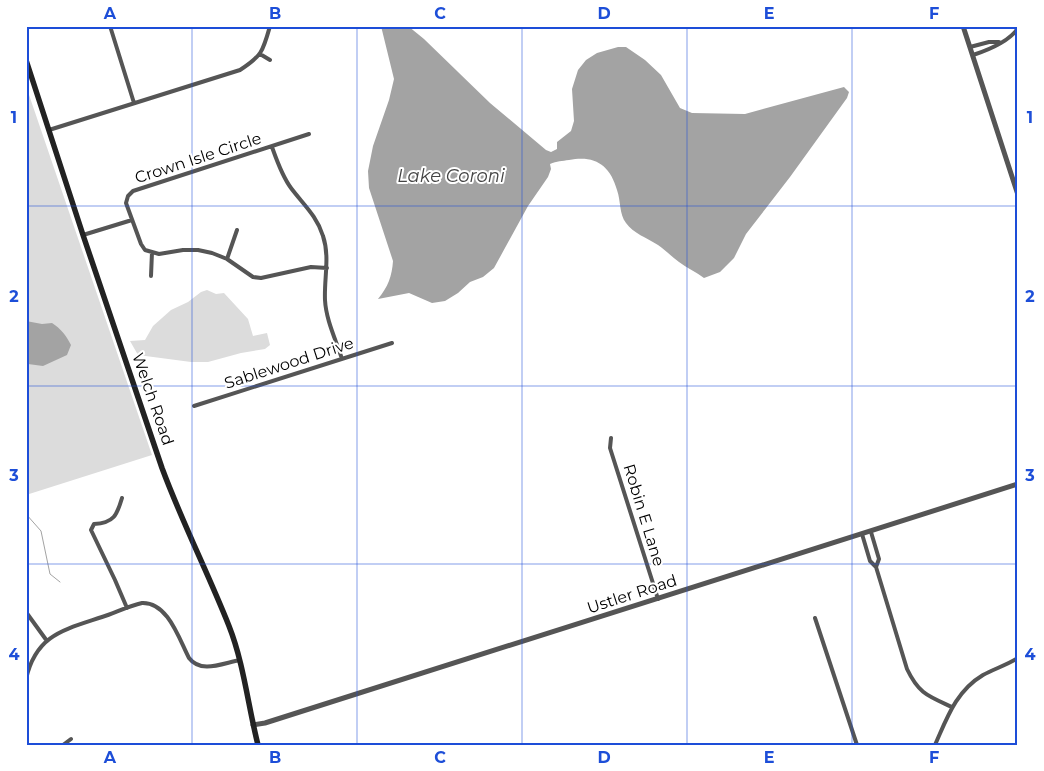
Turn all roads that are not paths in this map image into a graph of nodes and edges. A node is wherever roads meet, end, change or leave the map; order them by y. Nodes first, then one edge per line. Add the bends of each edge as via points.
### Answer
1 (110, 26) edge
2 (270, 26) edge
3 (963, 26) edge
4 (1018, 28) edge
5 (999, 42) junction
6 (970, 47) junction
7 (260, 54) junction
8 (972, 55) junction
9 (26, 60) edge
10 (270, 60) dead end
11 (134, 103) junction
12 (49, 130) junction
13 (310, 134) dead end
14 (272, 147) junction
15 (1018, 195) edge
16 (132, 220) junction
17 (237, 230) dead end
18 (83, 235) junction
19 (152, 252) junction
20 (227, 259) junction
21 (327, 268) junction
22 (151, 276) dead end
23 (392, 343) dead end
24 (342, 359) junction
25 (194, 406) dead end
26 (611, 438) dead end
27 (1018, 484) edge
28 (122, 498) dead end
29 (871, 532) junction
30 (862, 534) junction
31 (876, 549) junction
32 (868, 552) junction
33 (876, 567) junction
34 (658, 599) junction
35 (127, 608) junction
36 (26, 612) edge
37 (815, 618) dead end
38 (47, 641) junction
39 (1018, 658) edge
40 (240, 660) junction
41 (26, 679) edge
42 (952, 707) junction
43 (253, 725) junction
44 (71, 739) dead end
45 (63, 745) edge
46 (258, 745) edge
47 (857, 745) edge
48 (935, 745) edge

1 - 11 street
2 - 7 street
3 - 6 street
4 - 5 street via 1013,35
5 - 6 street
5 - 8 street
6 - 8 street
7 - 10 street
7 - 11 street via 240,70
8 - 15 street
9 - 12 main road, Welch Road
11 - 12 street
12 - 18 main road, Welch Road
13 - 14 street, Crown Isle Circle
14 - 16 street, Crown Isle Circle via 133,192 126,203
14 - 21 street, Crown Isle Circle via 292,189 319,225 326,244
16 - 18 street
16 - 19 street, Crown Isle Circle via 141,244
17 - 20 street
18 - 40 main road, Welch Road via 176,506 230,627
19 - 20 street via 198,250
19 - 22 street
20 - 21 street via 253,277 261,278
21 - 24 street, Crown Isle Circle via 325,302
23 - 24 street, Sablewood Drive
24 - 25 street, Sablewood Drive
26 - 34 street, Robin E Lane via 610,448
27 - 29 street, Ustler Road
28 - 35 street via 114,517 94,524 90,530
29 - 30 street, Ustler Road
29 - 31 street
30 - 32 street
30 - 34 street, Ustler Road
31 - 32 street
31 - 33 street via 879,559
32 - 33 street
33 - 42 street via 914,683 921,691
34 - 43 street, Ustler Road
35 - 38 street via 68,628
35 - 40 street via 146,603 162,610 194,664 207,667
36 - 38 street
37 - 47 street
38 - 41 street via 32,660
39 - 42 street via 973,682
40 - 43 main road, Welch Road
42 - 48 street
43 - 46 main road, Welch Road
44 - 45 street

